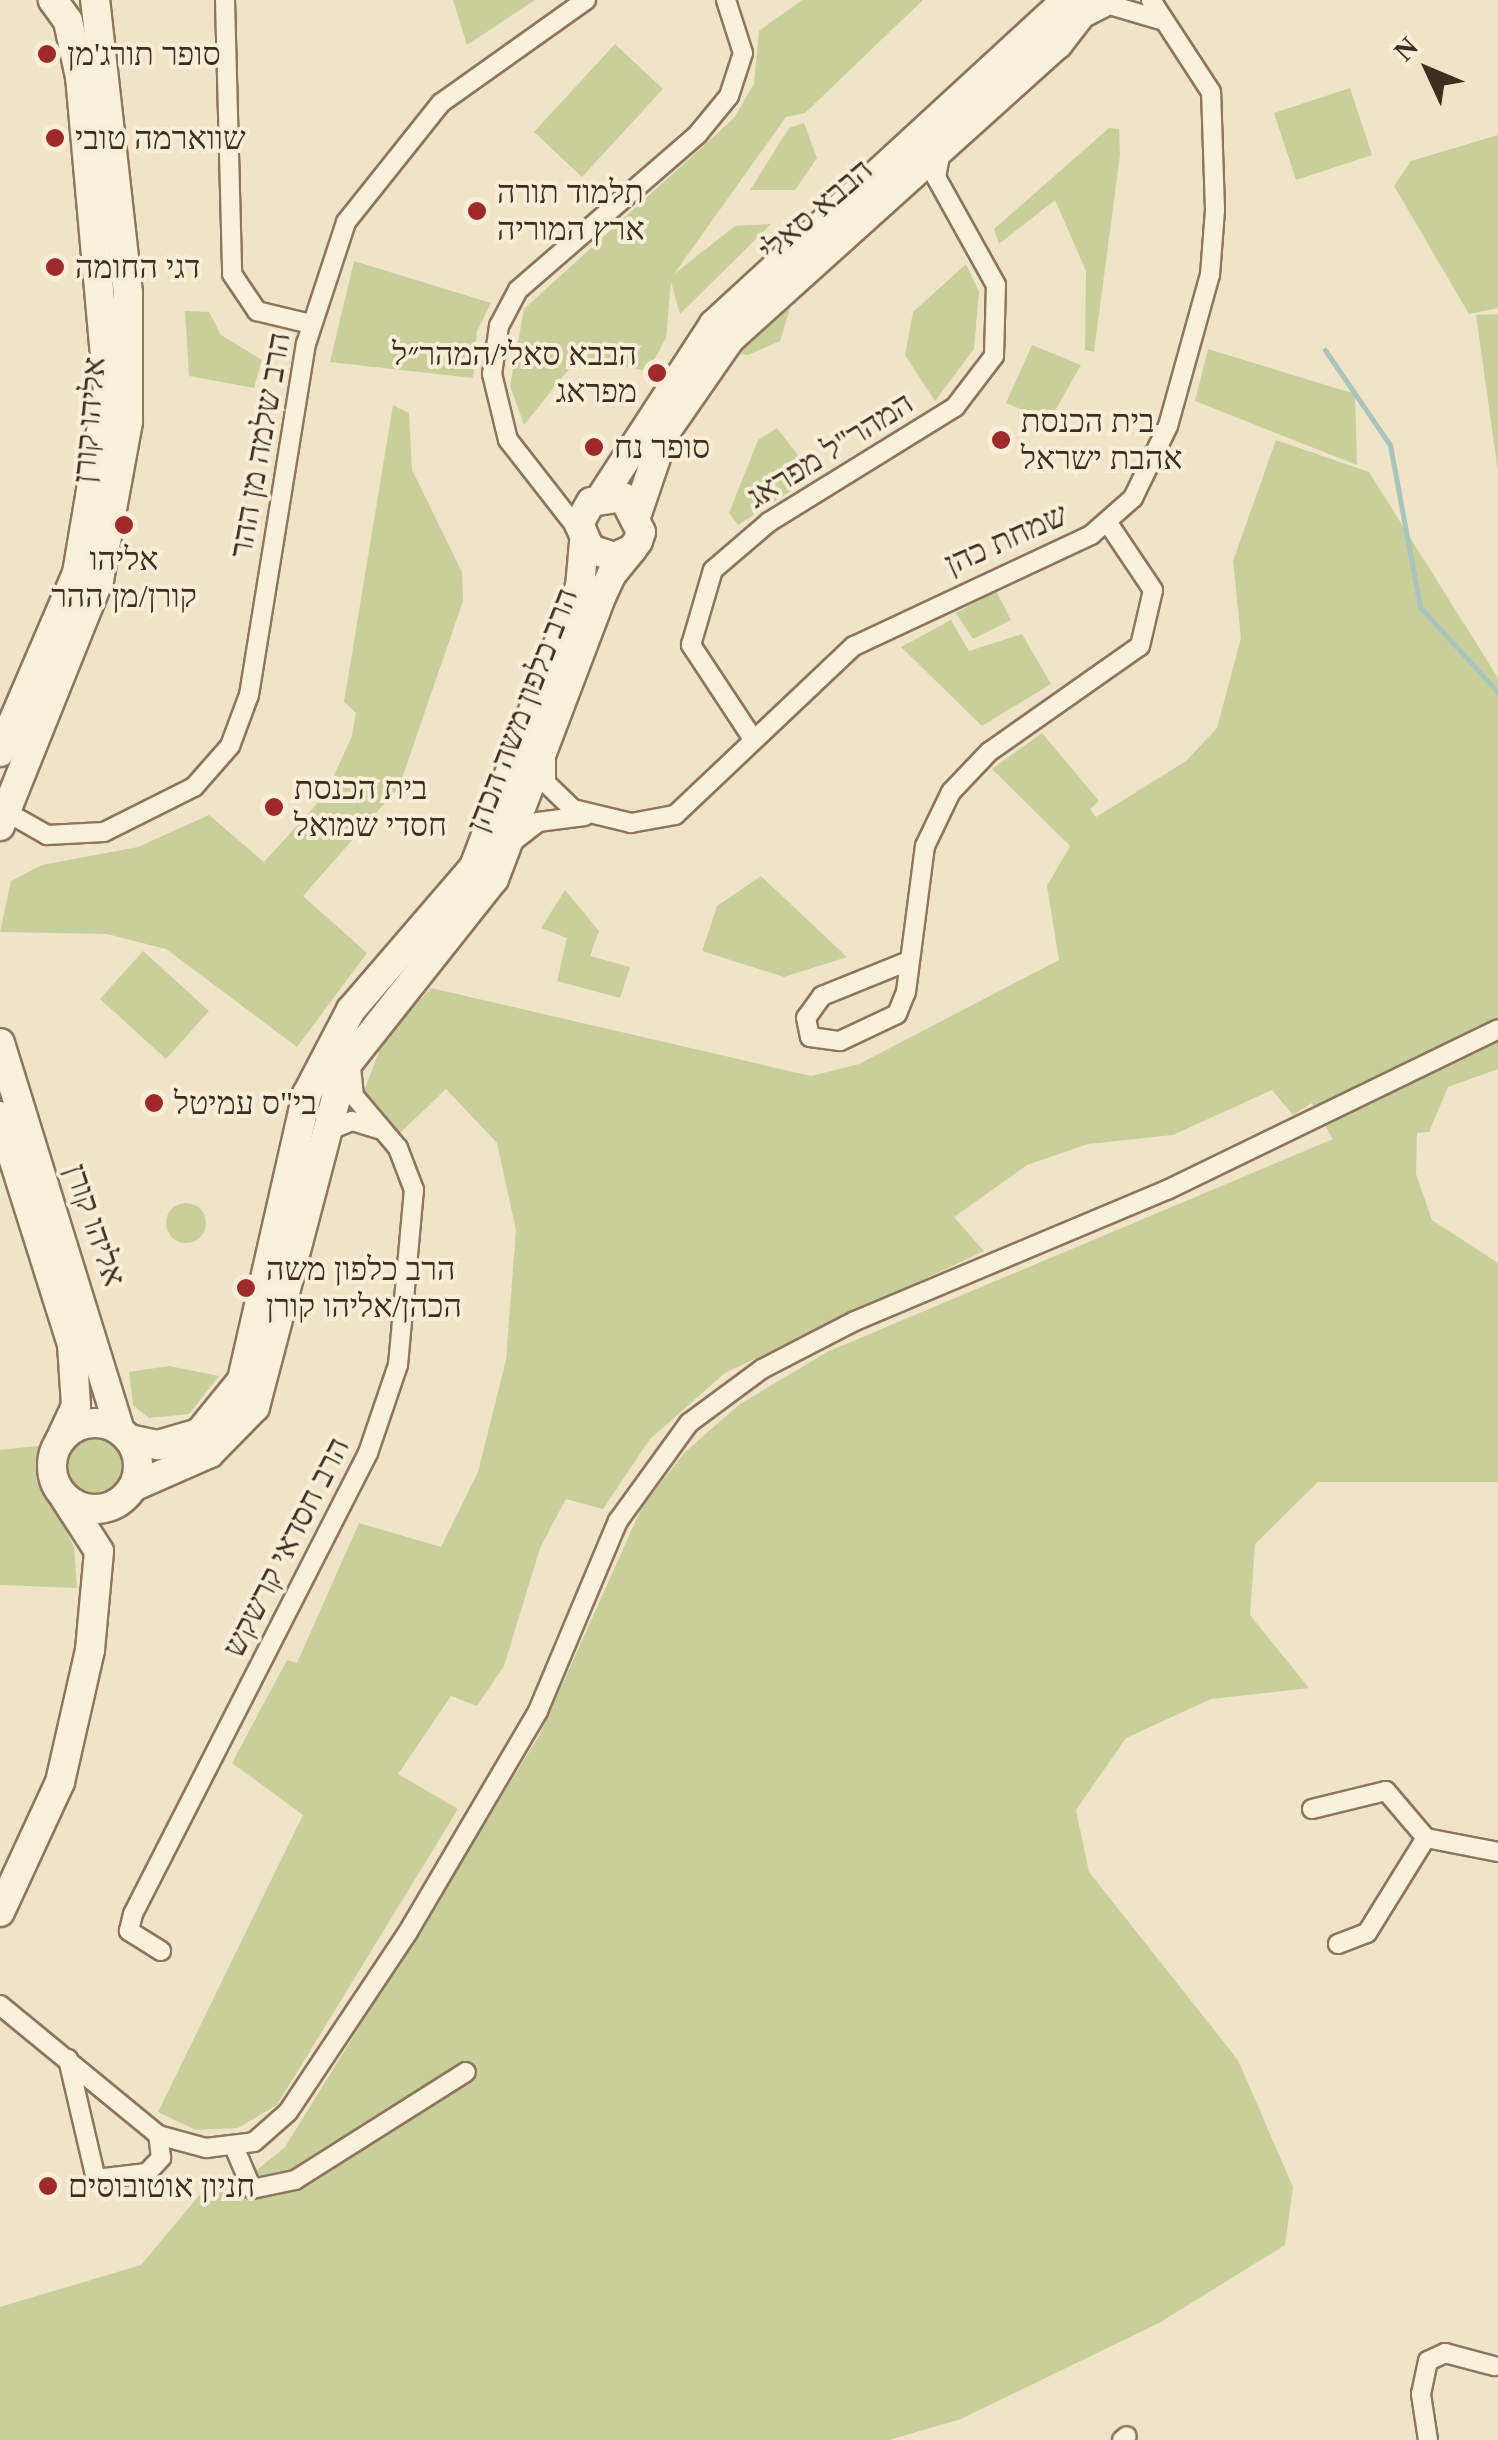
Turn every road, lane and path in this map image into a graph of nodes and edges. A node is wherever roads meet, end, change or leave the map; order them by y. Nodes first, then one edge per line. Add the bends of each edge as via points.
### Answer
1 (53, 0) edge
2 (95, 0) edge
3 (225, 0) edge
4 (586, 0) edge
5 (726, 0) edge
6 (1151, 0) edge
7 (1078, 8) edge
8 (1169, 24) junction
9 (942, 147) junction
10 (892, 191) junction
11 (952, 207) junction
12 (311, 324) junction
13 (549, 494) junction
14 (596, 499) junction
15 (638, 511) junction
16 (1108, 523) junction
17 (582, 537) junction
18 (632, 549) junction
19 (753, 740) junction
20 (546, 750) junction
21 (0, 752) edge
22 (589, 816) junction
23 (2, 818) edge
24 (510, 845) junction
25 (906, 962) junction
26 (1498, 1029) edge
27 (0, 1043) edge
28 (351, 1054) junction
29 (0, 1116) edge
30 (320, 1134) junction
31 (388, 1134) junction
32 (124, 1435) junction
33 (60, 1442) junction
34 (128, 1494) junction
35 (64, 1497) junction
36 (99, 1569) junction
37 (1312, 1808) dead end
38 (1426, 1838) junction
39 (1498, 1852) edge
40 (0, 1912) edge
41 (1338, 1944) dead end
42 (162, 1950) dead end
43 (0, 2005) edge
44 (68, 2058) junction
45 (466, 2072) dead end
46 (158, 2134) junction
47 (236, 2148) junction
48 (1494, 2366) dead end
49 (1428, 2440) edge

1 - 21 street, אליהו קורן via 68,20 80,76 108,390 78,573
2 - 23 street, אליהו קורן via 128,293 128,422 99,580
3 - 12 street via 232,274 257,311
4 - 12 street, הרב שלמה מן ההר via 441,103 398,147 346,222
5 - 13 street via 743,53 729,96 698,136 518,290 499,326 498,412 519,460
6 - 8 street, שמחת כהן
7 - 8 street via 1110,5
7 - 9 street, הבבא סאלי
7 - 14 street, הבבא סאלי via 714,324
8 - 16 street, שמחת כהן via 1211,92 1210,274 1168,426 1133,498
9 - 10 street, הבבא סאלי
9 - 11 street, המהר"ל מפראג via 936,176
10 - 11 street via 937,194
10 - 15 street, הבבא סאלי via 781,286 709,364 646,468
11 - 19 street, המהר"ל מפראג via 996,286 998,332 984,377 955,407 741,542 699,596 697,663
12 - 23 street, הרב שלמה מן ההר via 248,695 230,746 194,787 104,832 47,835
13 - 14 street
13 - 17 street
14 - 15 street
14 - 17 street, הבבא סאלי
15 - 18 street, הבבא סאלי
16 - 19 street, שמחת כהן via 888,625
16 - 25 street via 1153,590 1140,646 989,752 952,792 926,846
17 - 18 street via 606,557
17 - 32 street, הרב כלפון משה הכהן via 580,587 474,866 352,1010 315,1076 242,1380 198,1433 158,1445
18 - 20 street, הרב כלפון משה הכהן via 602,596
19 - 22 street, שמחת כהן via 675,815 630,823
20 - 22 street via 555,798
20 - 24 street, הרב כלפון משה הכהן
22 - 24 street, שמחת כהן via 538,822
24 - 28 street, הרב כלפון משה הכהן via 476,903
25 - 25 street via 822,996 809,1009 810,1037 840,1041 896,1014
26 - 47 street via 1167,1190 855,1321 762,1369 690,1424 618,1521 546,1695 408,1932 288,2112
27 - 32 street, אליהו קורן
28 - 30 street, הרב כלפון משה הכהן
28 - 31 street, הרב חסדאי קרשקש via 354,1096
29 - 33 street, אליהו קורן via 72,1344 76,1406
30 - 31 street via 352,1121
30 - 34 street, הרב כלפון משה הכהן via 279,1342 255,1408 210,1454
31 - 42 street, הרב חסדאי קרשקש via 408,1168 416,1215 398,1366 361,1468 133,1914 128,1931
32 - 33 street via 88,1424
32 - 34 street via 138,1468
33 - 35 street via 52,1470
34 - 35 street via 99,1510
34 - 36 street
35 - 36 street via 94,1537
36 - 40 street via 65,1763
37 - 38 street via 1386,1792
38 - 39 street
38 - 41 street via 1367,1933
43 - 44 street
44 - 46 street
44 - 46 street via 96,2179 131,2182 148,2173 162,2158
45 - 47 street via 294,2180 252,2188
46 - 47 street
48 - 49 street via 1445,2353 1428,2361 1421,2394

